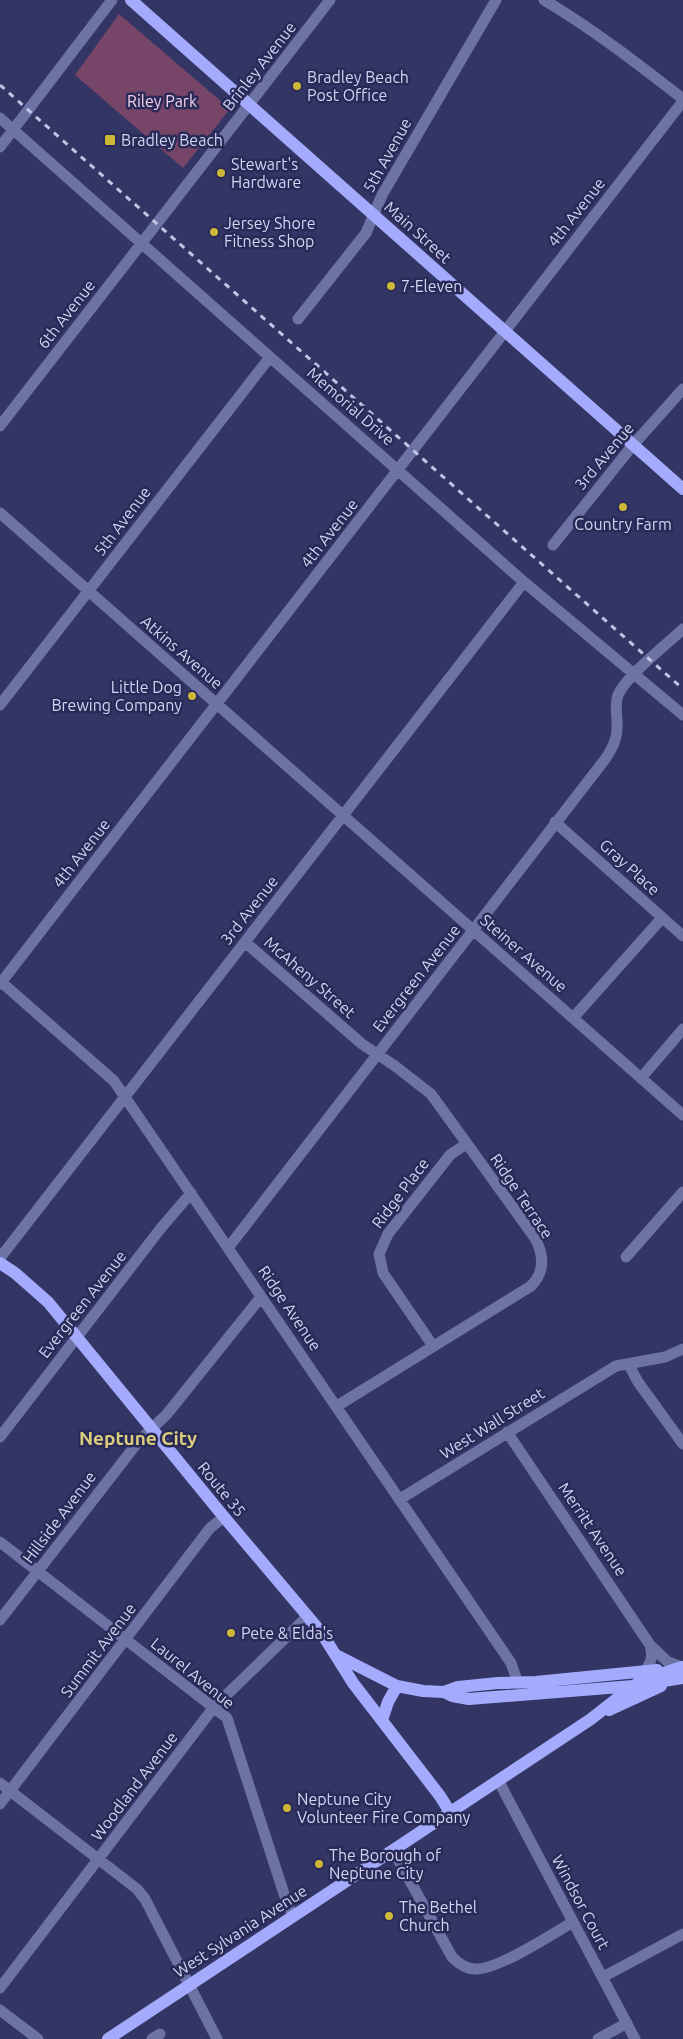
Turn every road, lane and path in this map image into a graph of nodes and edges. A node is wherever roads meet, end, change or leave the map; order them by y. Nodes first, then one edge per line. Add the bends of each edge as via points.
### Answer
1 (112, 0) edge
2 (131, 0) edge
3 (330, 0) edge
4 (496, 0) edge
5 (546, 0) edge
6 (683, 100) edge
7 (249, 105) junction
8 (0, 118) edge
9 (17, 126) junction
10 (0, 148) edge
11 (373, 215) junction
12 (158, 222) joint
13 (142, 243) junction
14 (298, 319) dead end
15 (505, 331) junction
16 (270, 357) junction
17 (681, 393) edge
18 (0, 426) edge
19 (633, 445) junction
20 (398, 470) junction
21 (683, 489) edge
22 (0, 513) edge
23 (553, 546) dead end
24 (524, 582) junction
25 (88, 591) junction
26 (683, 629) edge
27 (635, 675) junction
28 (217, 704) junction
29 (0, 705) edge
30 (683, 715) edge
31 (343, 816) junction
32 (555, 822) junction
33 (662, 918) junction
34 (473, 930) junction
35 (683, 936) edge
36 (246, 942) junction
37 (1, 982) edge
38 (574, 1018) junction
39 (683, 1029) edge
40 (377, 1054) junction
41 (640, 1078) junction
42 (125, 1097) junction
43 (683, 1115) edge
44 (466, 1144) junction
45 (683, 1192) edge
46 (191, 1193) junction
47 (228, 1248) junction
48 (0, 1258) edge
49 (626, 1258) dead end
50 (0, 1263) edge
51 (261, 1297) junction
52 (77, 1336) junction
53 (433, 1346) junction
54 (683, 1349) edge
55 (629, 1365) junction
56 (337, 1406) junction
57 (152, 1429) junction
58 (507, 1432) junction
59 (0, 1437) edge
60 (683, 1444) edge
61 (400, 1499) junction
62 (224, 1517) junction
63 (0, 1542) edge
64 (38, 1572) junction
65 (308, 1616) junction
66 (0, 1620) edge
67 (126, 1640) junction
68 (650, 1644) junction
69 (338, 1656) junction
70 (644, 1672) junction
71 (681, 1673) edge
72 (518, 1683) junction
73 (397, 1686) junction
74 (633, 1686) junction
75 (444, 1692) junction
76 (214, 1708) junction
77 (591, 1719) junction
78 (382, 1720) junction
79 (498, 1780) junction
80 (0, 1783) edge
81 (10, 1791) junction
82 (0, 1804) edge
83 (450, 1812) junction
84 (393, 1850) junction
85 (99, 1860) junction
86 (293, 1916) junction
87 (573, 1922) junction
88 (683, 1934) edge
89 (603, 1977) junction
90 (189, 1985) junction
91 (0, 1988) edge
92 (0, 2010) edge
93 (627, 2023) junction
94 (38, 2039) edge
95 (108, 2039) edge
96 (217, 2039) edge
97 (598, 2039) edge
98 (635, 2039) edge

1 - 9 street
2 - 7 main road, Main Street
3 - 7 street, Brinley Avenue
4 - 11 street, 5th Avenue
5 - 6 street via 628,56
6 - 15 street, 4th Avenue
7 - 11 main road, Main Street
7 - 12 street, Brinley Avenue
8 - 9 street, Memorial Drive
9 - 10 street
9 - 13 street, Memorial Drive
11 - 14 street, 5th Avenue via 366,233
11 - 15 main road, Main Street
12 - 13 street, 6th Avenue
13 - 16 street, Memorial Drive
13 - 18 street, 6th Avenue
15 - 19 main road, Main Street
15 - 20 street, 4th Avenue
16 - 20 street, Memorial Drive
16 - 25 street, 5th Avenue
17 - 19 street, 3rd Avenue
19 - 21 main road, Main Street
19 - 23 street, 3rd Avenue
20 - 24 street, Memorial Drive
20 - 28 street, 4th Avenue
22 - 25 street, Atkins Avenue
24 - 27 street, Memorial Drive
24 - 31 street, 3rd Avenue
25 - 28 street, Atkins Avenue
25 - 29 street, 5th Avenue
26 - 27 street, Evergreen Avenue
27 - 30 street, Memorial Drive
27 - 32 street, Evergreen Avenue via 619,694 616,703 618,731 613,747
28 - 31 street, Atkins Avenue
28 - 37 street, 4th Avenue
31 - 34 street, Steiner Avenue
31 - 36 street, 3rd Avenue
32 - 33 street, Gray Place
32 - 34 street, Evergreen Avenue
33 - 35 street, Gray Place
33 - 38 street
34 - 38 street, Steiner Avenue
34 - 40 street, Evergreen Avenue
36 - 40 street, McAheny Street
36 - 42 street, 3rd Avenue
37 - 42 street, Ridge Avenue via 114,1081
38 - 41 street, Steiner Avenue
39 - 41 street
40 - 44 street, Ridge Terrace via 431,1094
40 - 47 street, Evergreen Avenue
41 - 43 street, Steiner Avenue
42 - 46 street, Ridge Avenue
42 - 48 street, 3rd Avenue
44 - 53 street, Ridge Place via 450,1155 388,1234 379,1254 383,1272
44 - 53 street, Ridge Terrace via 535,1238 542,1265 531,1286
45 - 49 street
46 - 47 street, Ridge Avenue
46 - 52 street, Evergreen Avenue
47 - 51 street, Ridge Avenue
50 - 52 main road, Route 35 via 48,1302
51 - 56 street, Ridge Avenue
51 - 57 street, Hillside Avenue
52 - 57 main road, Route 35
52 - 59 street, Evergreen Avenue
53 - 56 street, Ridge Terrace
54 - 55 street, West Wall Street via 665,1358
55 - 58 street, West Wall Street via 616,1366
55 - 60 street
56 - 61 street, Ridge Avenue
57 - 62 main road, Route 35
57 - 64 street, Hillside Avenue via 138,1442
58 - 61 street, West Wall Street
58 - 68 street, Merritt Avenue
61 - 72 street, Ridge Avenue via 511,1663
62 - 65 main road, Route 35
62 - 67 street, Summit Avenue via 210,1528
63 - 64 street, Laurel Avenue
64 - 66 street, Hillside Avenue
64 - 67 street, Laurel Avenue
65 - 69 main road, Route 35
65 - 76 street, Woodland Avenue
67 - 76 street, Laurel Avenue
67 - 81 street, Summit Avenue
68 - 70 street via 652,1661
68 - 71 street, Merritt Avenue
69 - 73 main road, Route 35
69 - 78 main road
70 - 71 main road
70 - 72 main road
71 - 74 main road, West Sylvania Avenue via 648,1678
71 - 77 main road, West Sylvania Avenue
72 - 75 main road via 458,1687
73 - 75 main road, Route 35
73 - 78 main road
74 - 75 main road via 469,1700
74 - 77 main road, West Sylvania Avenue
76 - 85 street, Woodland Avenue
76 - 86 street, Laurel Avenue via 227,1718
77 - 79 main road, West Sylvania Avenue
78 - 83 main road
79 - 83 main road, West Sylvania Avenue
79 - 87 street, Windsor Court
80 - 81 street
81 - 82 street, Summit Avenue
81 - 85 street
83 - 84 main road, West Sylvania Avenue
84 - 86 main road, West Sylvania Avenue
84 - 87 street via 452,1957 469,1968 492,1965
85 - 90 street via 145,1899
85 - 91 street, Woodland Avenue
86 - 90 main road, West Sylvania Avenue
87 - 89 street, Windsor Court
88 - 89 street
89 - 93 street, Windsor Court
90 - 95 main road, West Sylvania Avenue
90 - 96 street
92 - 94 street
93 - 97 street
93 - 98 street, Windsor Court

